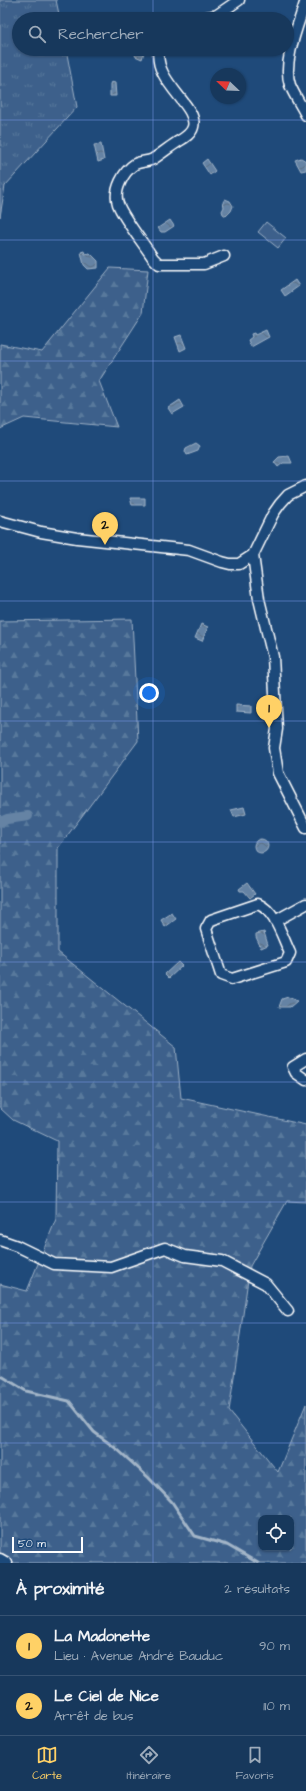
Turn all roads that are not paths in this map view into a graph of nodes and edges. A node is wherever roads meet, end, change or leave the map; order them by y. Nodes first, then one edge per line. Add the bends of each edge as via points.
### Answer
1 (239, 0) edge
2 (306, 0) edge
3 (221, 12) edge
4 (294, 42) edge
5 (158, 56) edge
6 (290, 56) edge
7 (306, 115) edge
8 (224, 256) dead end
9 (306, 486) edge
10 (0, 521) edge
11 (253, 555) junction
12 (295, 805) junction
13 (306, 817) edge
14 (306, 828) edge
15 (306, 904) edge
16 (275, 921) junction
17 (306, 1059) edge
18 (306, 1080) edge
19 (0, 1240) edge
20 (288, 1311) dead end
21 (0, 1559) edge
22 (7, 1563) edge

1 - 3 street
2 - 4 street
5 - 8 street via 160,69 186,104 194,127 189,134 151,160 136,164 127,171 118,190 117,203 159,264 204,264
6 - 7 street via 290,84
9 - 11 street via 288,496 280,504
10 - 11 street via 77,538 189,550 230,564 239,564
11 - 12 street via 259,598 273,657 278,729 274,748 278,773
12 - 13 street
12 - 14 street
15 - 16 street
16 - 16 street via 290,952 286,962 232,979 221,975 206,929 211,920 258,904 265,907
17 - 18 street via 293,1067 296,1073
19 - 20 street via 54,1264 111,1267 166,1248 185,1256 222,1261 266,1284
21 - 22 street

